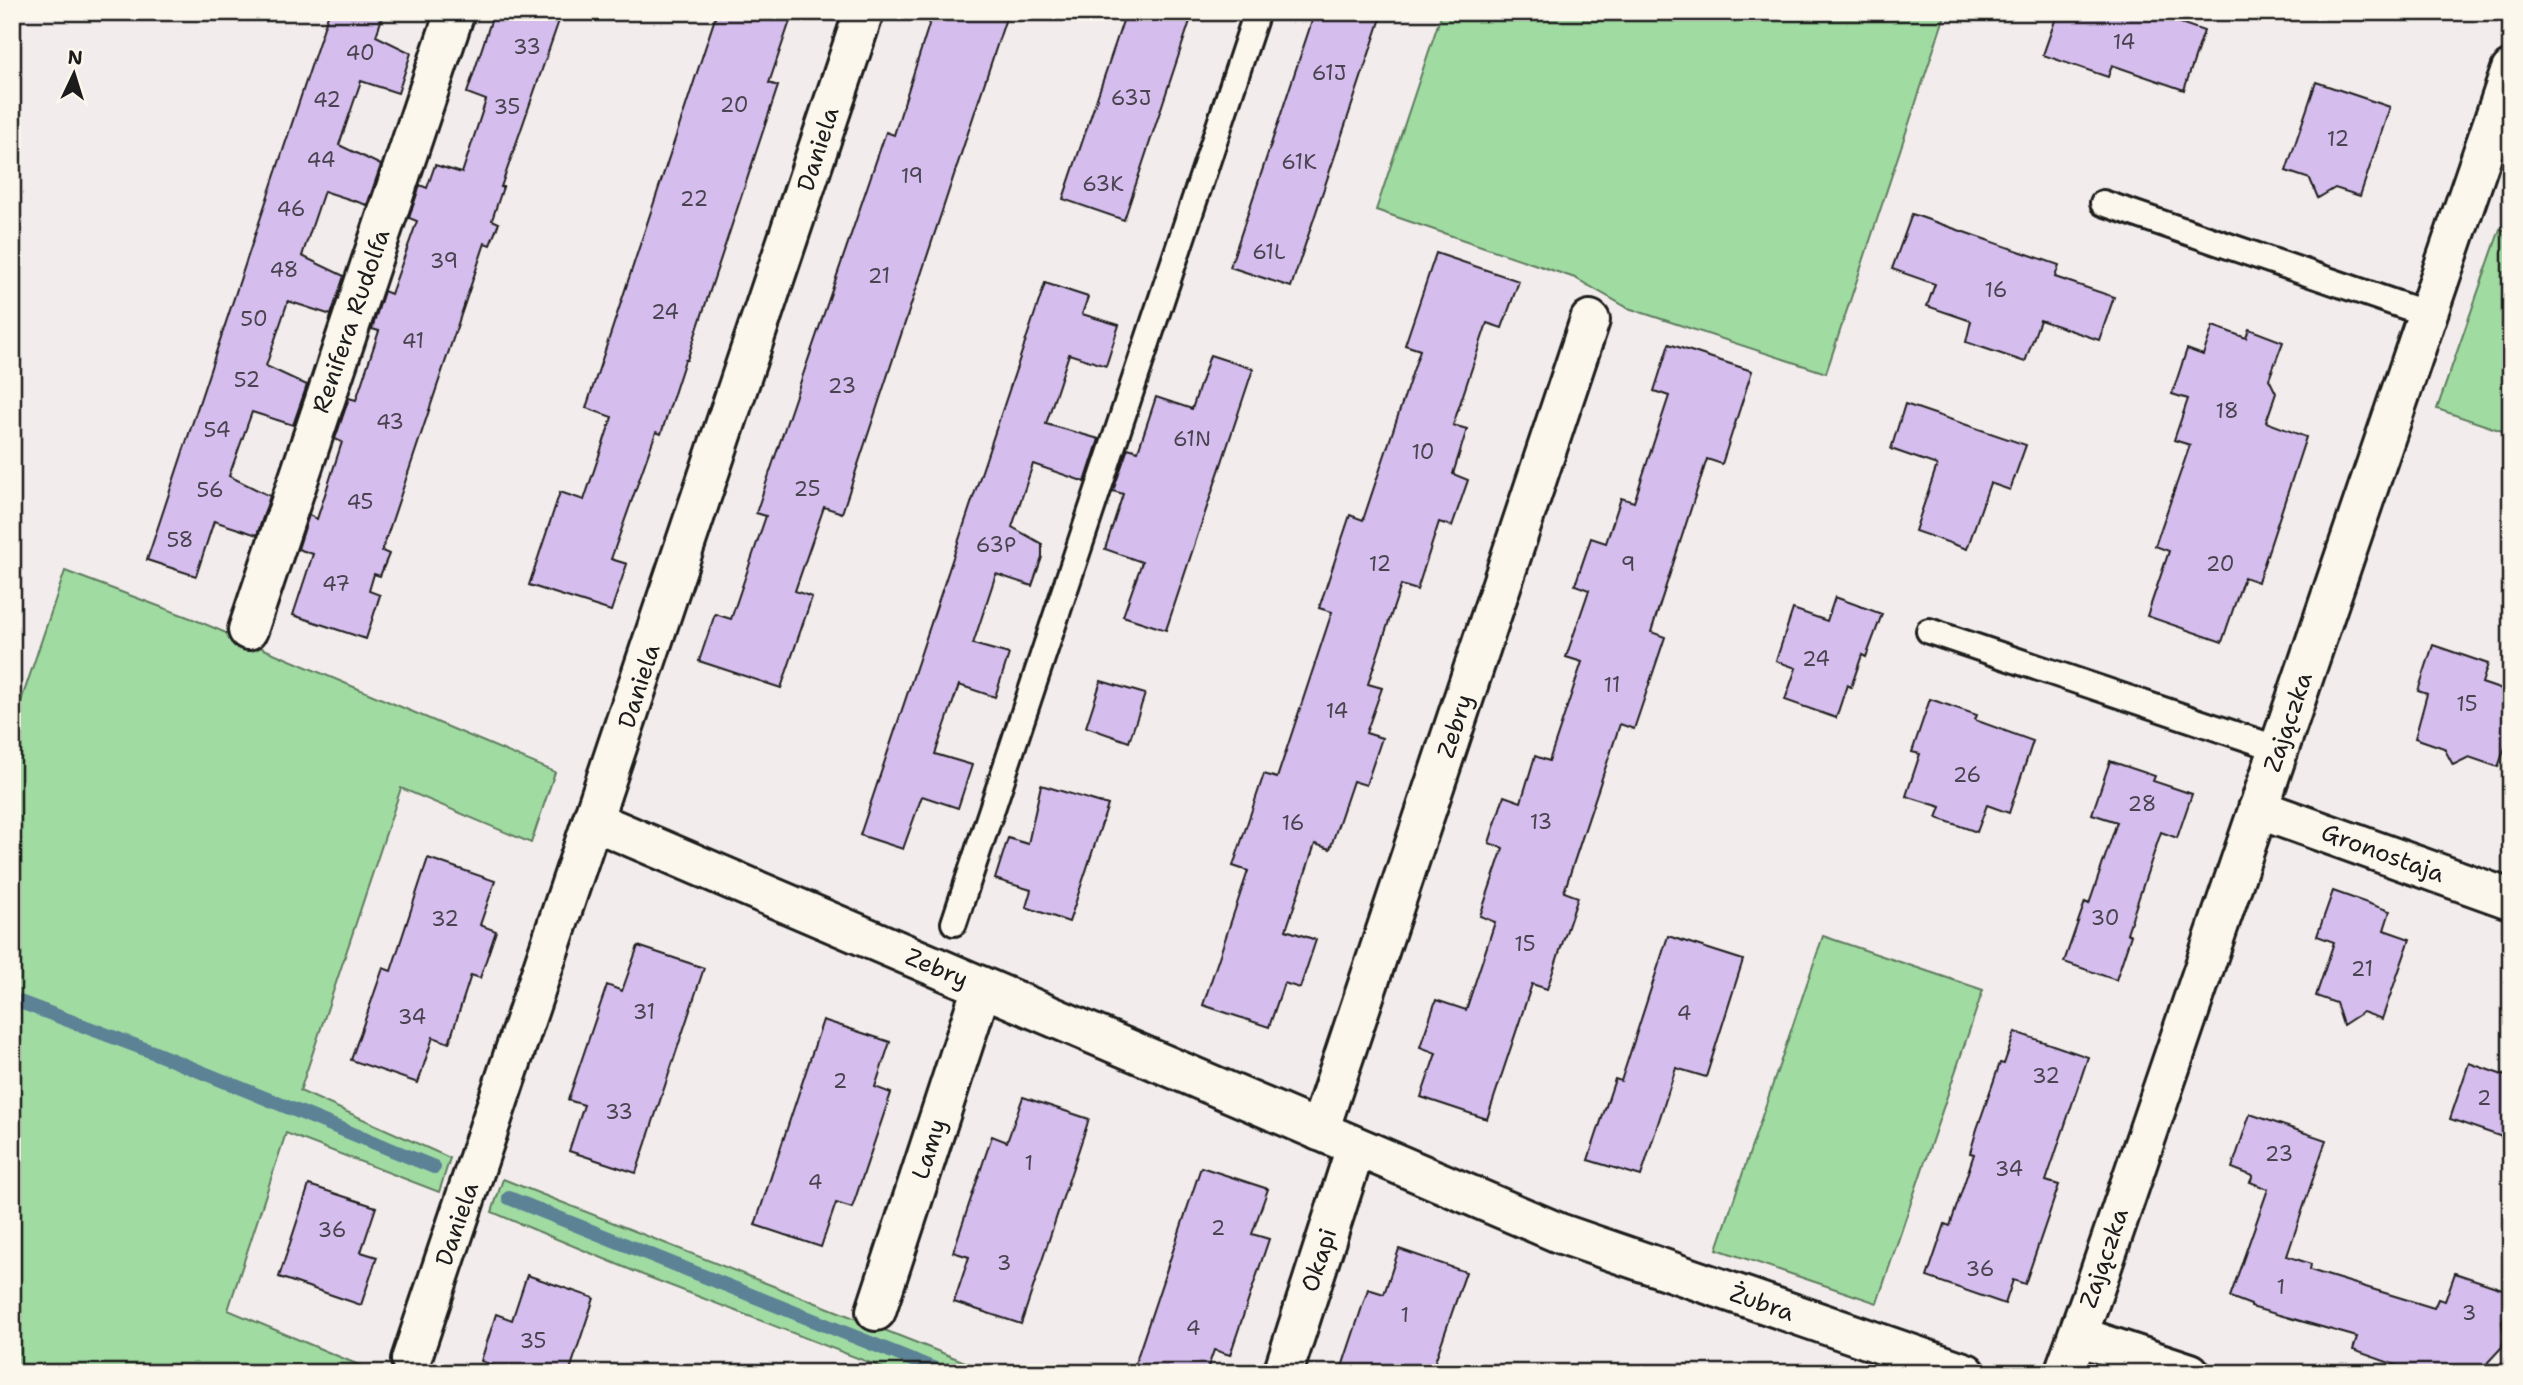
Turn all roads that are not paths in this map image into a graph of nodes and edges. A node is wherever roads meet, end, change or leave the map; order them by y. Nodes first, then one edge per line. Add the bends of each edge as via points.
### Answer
1 (455, 12) edge
2 (864, 12) edge
3 (1257, 12) edge
4 (2511, 70) edge
5 (2103, 203) dead end
6 (2427, 314) junction
7 (1590, 320) dead end
8 (248, 630) dead end
9 (1928, 631) dead end
10 (2278, 749) junction
11 (2258, 809) junction
12 (594, 821) junction
13 (2507, 898) dead end
14 (954, 923) dead end
15 (982, 987) junction
16 (1319, 1131) junction
17 (1356, 1147) junction
18 (1559, 1233) joint
19 (876, 1311) dead end
20 (2078, 1336) junction
21 (411, 1360) dead end
22 (1283, 1373) edge
23 (1966, 1373) edge
24 (2064, 1373) edge
25 (2190, 1373) edge

1 - 8 street, Renifera Rudolfa
2 - 12 street, Daniela
3 - 14 lane
4 - 6 street, Zajączka
5 - 6 lane
6 - 10 street, Zajączka
7 - 16 street, Zebry
9 - 10 lane
10 - 11 street, Zajączka
11 - 13 street, Gronostaja
11 - 20 street, Zajączka
12 - 15 street, Zebry
12 - 21 street, Daniela
15 - 16 street, Zebry
15 - 19 street, Lamy
16 - 17 street, Zebry
17 - 18 street, Zebry
17 - 22 street, Okapi
18 - 23 street, Żubra
20 - 24 street, Zajączka
20 - 25 street

